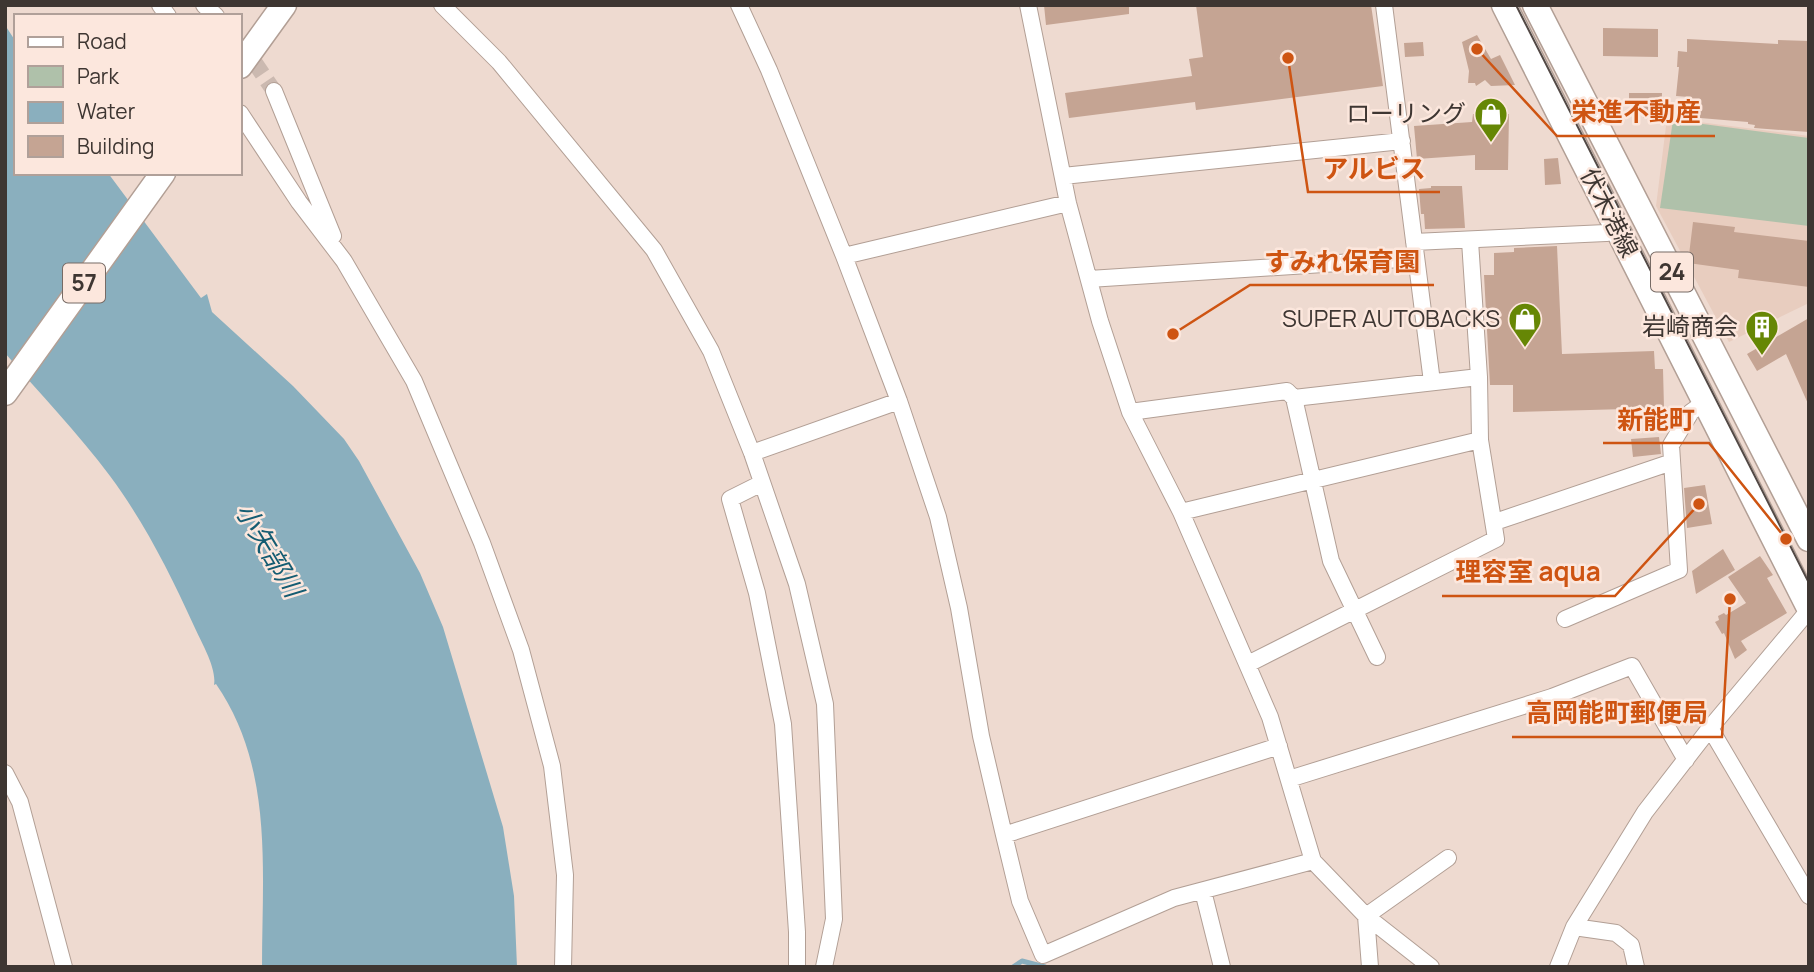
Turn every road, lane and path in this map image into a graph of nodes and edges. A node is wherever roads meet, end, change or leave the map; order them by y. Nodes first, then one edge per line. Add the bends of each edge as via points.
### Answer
1 (284, 5) edge
2 (442, 5) edge
3 (738, 5) edge
4 (1028, 5) edge
5 (1384, 5) edge
6 (1504, 5) edge
7 (1535, 5) edge
8 (245, 59) edge
9 (274, 91) tunnel mouth
10 (242, 116) edge
11 (1402, 141) junction
12 (162, 175) edge
13 (1063, 176) junction
14 (1068, 203) junction
15 (1618, 230) junction
16 (1469, 241) junction
17 (1415, 250) junction
18 (844, 256) junction
19 (344, 261) junction
20 (1089, 279) junction
21 (1479, 377) junction
22 (1432, 382) junction
23 (5, 393) edge
24 (1294, 398) junction
25 (899, 401) junction
26 (1704, 402) junction
27 (1130, 412) junction
28 (1480, 440) junction
29 (751, 453) junction
30 (1672, 462) junction
31 (1311, 480) junction
32 (762, 483) junction
33 (1181, 512) junction
34 (1495, 522) junction
35 (1809, 539) edge
36 (1809, 609) edge
37 (1354, 611) junction
38 (1565, 619) dead end
39 (1377, 657) dead end
40 (1248, 664) junction
41 (1710, 728) junction
42 (1279, 746) junction
43 (1686, 760) junction
44 (5, 772) edge
45 (1289, 779) junction
46 (1003, 835) junction
47 (1448, 858) dead end
48 (1313, 861) junction
49 (1203, 891) junction
50 (1809, 896) edge
51 (1366, 916) junction
52 (1574, 927) junction
53 (64, 967) edge
54 (563, 967) edge
55 (797, 967) edge
56 (824, 967) edge
57 (1222, 967) edge
58 (1370, 967) edge
59 (1431, 967) edge
60 (1558, 967) edge
61 (1636, 967) edge

1 - 8 main road
2 - 29 street via 499,62 654,250 711,351
3 - 18 street
4 - 13 street
5 - 11 street
6 - 15 main road, 伏木港線 / 24
7 - 35 main road, 伏木港線 / 24
9 - 19 street
10 - 19 street
11 - 13 street
11 - 17 street
12 - 23 main road, 57
13 - 14 street
14 - 18 street
14 - 20 street
15 - 16 street
15 - 26 main road, 伏木港線 / 24
16 - 17 street
16 - 21 street
17 - 20 street
17 - 22 street
18 - 25 street
19 - 54 street via 414,382 521,650 552,766 565,875
20 - 27 street
21 - 22 street
21 - 28 street
22 - 24 street
24 - 27 street via 1287,391
24 - 31 street
25 - 29 street
25 - 46 street via 938,517
26 - 30 street via 1671,444
26 - 36 main road, 伏木港線 / 24
27 - 33 street
28 - 31 street
28 - 34 street
29 - 32 street
30 - 34 street
30 - 38 street via 1679,570
31 - 33 street
31 - 37 street via 1331,561
32 - 55 street via 730,499 757,593 783,724
32 - 56 street via 797,584 825,705 834,919
33 - 40 street
34 - 37 street via 1496,539
36 - 41 street
37 - 39 street
37 - 40 street
40 - 42 street
41 - 43 street
41 - 50 street
42 - 45 street
42 - 46 street
43 - 45 street via 1632,666 1552,697
43 - 52 street via 1645,812
44 - 53 street via 20,802
45 - 48 street
46 - 49 street via 1020,901 1042,955 1174,898
47 - 51 street
48 - 49 street
48 - 51 street
49 - 57 street
51 - 58 street
51 - 59 street
52 - 60 street
52 - 61 street via 1616,933 1631,945

